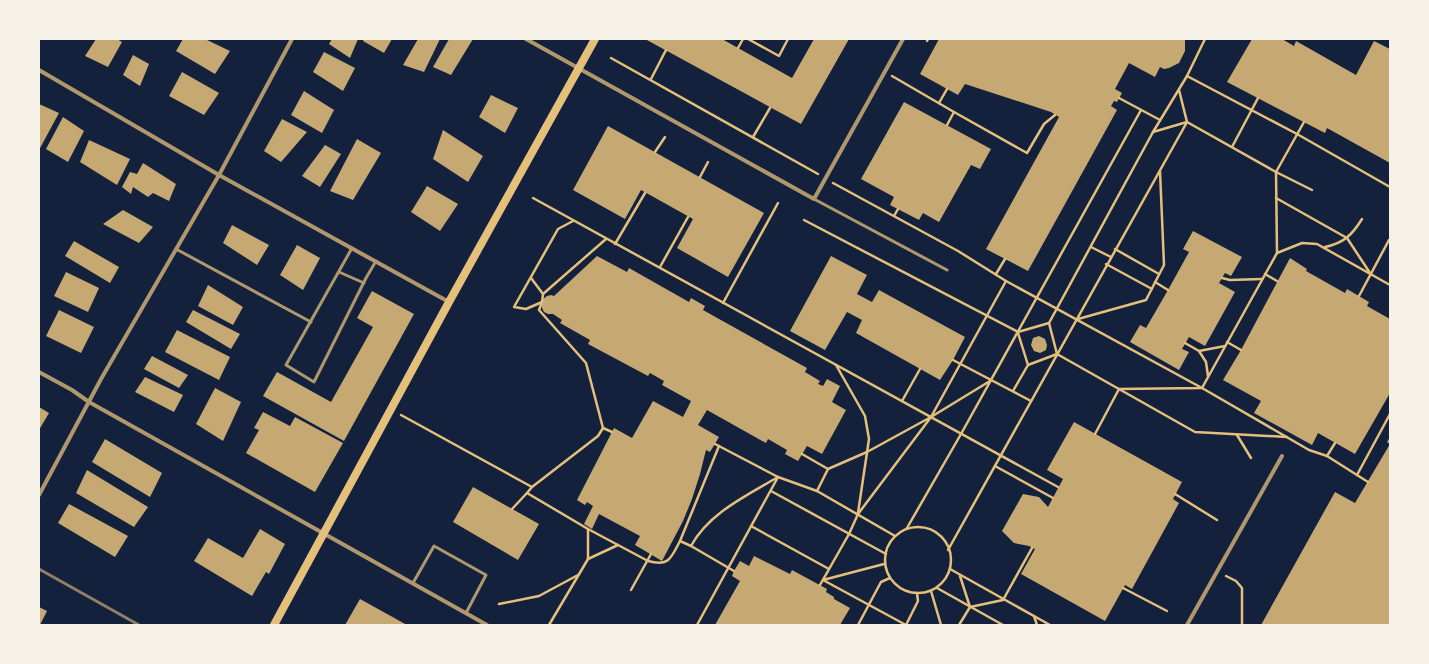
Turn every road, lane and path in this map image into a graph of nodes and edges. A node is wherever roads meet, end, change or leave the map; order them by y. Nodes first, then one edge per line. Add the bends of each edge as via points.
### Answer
1 (292, 39) edge
2 (526, 39) edge
3 (595, 39) edge
4 (743, 39) edge
5 (748, 39) edge
6 (788, 39) edge
7 (903, 39) edge
8 (1205, 39) edge
9 (738, 48) dead end
10 (666, 50) dead end
11 (611, 58) dead end
12 (579, 68) junction
13 (39, 70) edge
14 (884, 72) junction
15 (1187, 76) junction
16 (651, 80) junction
17 (946, 89) dead end
18 (1178, 90) junction
19 (1119, 98) dead end
20 (1258, 98) dead end
21 (939, 103) junction
22 (770, 108) dead end
23 (1141, 110) junction
24 (1252, 110) junction
25 (954, 112) junction
26 (1055, 115) dead end
27 (1160, 120) junction
28 (1187, 122) junction
29 (1304, 122) dead end
30 (947, 125) dead end
31 (1153, 132) junction
32 (1297, 134) junction
33 (753, 137) junction
34 (665, 138) dead end
35 (1232, 147) junction
36 (655, 152) dead end
37 (708, 162) dead end
38 (1160, 171) junction
39 (1276, 172) junction
40 (219, 175) junction
41 (700, 177) dead end
42 (826, 179) junction
43 (1390, 187) edge
44 (1312, 190) dead end
45 (645, 193) dead end
46 (533, 198) dead end
47 (1276, 198) junction
48 (814, 200) junction
49 (778, 203) dead end
50 (898, 209) dead end
51 (894, 216) junction
52 (688, 217) dead end
53 (1362, 219) dead end
54 (804, 220) dead end
55 (574, 221) junction
56 (1347, 238) junction
57 (606, 239) junction
58 (1389, 240) dead end
59 (615, 244) junction
60 (1091, 247) junction
61 (352, 248) junction
62 (1325, 248) junction
63 (176, 249) junction
64 (1115, 249) junction
65 (1277, 253) junction
66 (1110, 257) junction
67 (1005, 259) dead end
68 (376, 261) junction
69 (1106, 264) junction
70 (660, 267) junction
71 (947, 270) dead end
72 (339, 272) junction
73 (996, 274) junction
74 (1159, 274) junction
75 (1265, 274) junction
76 (1370, 274) junction
77 (531, 278) junction
78 (1222, 278) dead end
79 (1263, 279) junction
80 (1006, 281) junction
81 (1277, 281) dead end
82 (1155, 282) junction
83 (364, 283) junction
84 (1390, 284) edge
85 (1152, 289) junction
86 (1168, 290) dead end
87 (543, 294) junction
88 (1358, 296) dead end
89 (1037, 297) junction
90 (449, 302) junction
91 (542, 302) junction
92 (723, 303) junction
93 (1057, 308) junction
94 (986, 316) junction
95 (1078, 320) junction
96 (311, 322) junction
97 (1049, 323) junction
98 (1018, 332) junction
99 (1227, 342) junction
100 (1185, 343) dead end
101 (1225, 346) junction
102 (1199, 350) junction
103 (1241, 350) dead end
104 (1057, 354) junction
105 (953, 360) dead end
106 (836, 364) junction
107 (960, 364) junction
108 (1028, 365) junction
109 (920, 369) dead end
110 (39, 372) edge
111 (1208, 377) junction
112 (991, 380) junction
113 (1202, 388) junction
114 (1119, 389) junction
115 (1013, 391) junction
116 (902, 401) junction
117 (1031, 401) junction
118 (89, 402) junction
119 (390, 409) junction
120 (1390, 414) edge
121 (931, 417) junction
122 (603, 428) junction
123 (612, 432) dead end
124 (961, 434) junction
125 (1095, 434) dead end
126 (1237, 435) junction
127 (1287, 438) junction
128 (1335, 443) dead end
129 (715, 444) dead end
130 (719, 446) junction
131 (867, 452) junction
132 (802, 454) dead end
133 (1000, 456) junction
134 (1282, 456) dead end
135 (1327, 456) junction
136 (1251, 458) dead end
137 (995, 466) junction
138 (828, 469) junction
139 (1357, 475) junction
140 (778, 477) junction
141 (1368, 482) dead end
142 (532, 486) junction
143 (1058, 487) dead end
144 (771, 491) junction
145 (817, 491) junction
146 (527, 493) junction
147 (1175, 494) dead end
148 (39, 495) edge
149 (1053, 498) dead end
150 (512, 509) dead end
151 (858, 514) junction
152 (1217, 520) dead end
153 (751, 526) junction
154 (908, 528) junction
155 (588, 529) junction
156 (324, 533) junction
157 (849, 534) junction
158 (895, 536) junction
159 (680, 541) junction
160 (618, 545) junction
161 (691, 546) junction
162 (1032, 548) dead end
163 (948, 550) junction
164 (651, 554) dead end
165 (886, 554) junction
166 (588, 559) junction
167 (648, 561) junction
168 (884, 564) junction
169 (728, 568) junction
170 (829, 569) junction
171 (950, 569) junction
172 (734, 571) dead end
173 (1217, 572) junction
174 (578, 575) junction
175 (960, 575) junction
176 (890, 578) junction
177 (823, 580) junction
178 (413, 583) junction
179 (820, 585) dead end
180 (937, 588) junction
181 (1124, 588) dead end
182 (631, 590) dead end
183 (931, 591) junction
184 (917, 593) junction
185 (1003, 600) junction
186 (499, 604) dead end
187 (868, 605) junction
188 (970, 607) junction
189 (1167, 611) dead end
190 (466, 613) junction
191 (1034, 616) junction
192 (274, 625) edge
193 (487, 625) edge
194 (549, 625) edge
195 (697, 625) edge
196 (858, 625) edge
197 (906, 625) edge
198 (941, 625) edge
199 (959, 625) edge
200 (1003, 625) edge
201 (1037, 625) edge
202 (1050, 625) edge
203 (1187, 625) edge
204 (1242, 625) edge

1 - 40 street
2 - 12 street
3 - 12 main road
4 - 9 path
5 - 6 path via 779,56
7 - 14 street
8 - 15 path
10 - 16 path
11 - 16 path
12 - 48 street
12 - 90 main road
13 - 40 street
14 - 21 path
14 - 42 street
15 - 18 path
15 - 24 path
16 - 33 path
17 - 21 path
18 - 27 path
18 - 28 path
19 - 23 path
20 - 24 path
21 - 25 path
22 - 33 path
23 - 27 path
23 - 89 path
24 - 32 path
24 - 35 path
25 - 26 path via 1027,154 1044,124
25 - 30 path
27 - 31 path
28 - 31 path
28 - 35 path
28 - 38 path
29 - 32 path
31 - 60 path
32 - 39 path
32 - 43 path
33 - 42 path
34 - 36 path
35 - 39 path
37 - 41 path
38 - 64 path
38 - 74 path via 1164,265
39 - 44 path
39 - 47 path
40 - 61 street
40 - 63 street
42 - 48 street
42 - 51 path
45 - 59 path
46 - 55 path
47 - 56 path
47 - 65 path
48 - 71 lane
49 - 92 path
50 - 51 path
51 - 73 path
52 - 70 path
53 - 56 path
54 - 94 path
55 - 57 path
55 - 77 path via 558,229
56 - 62 path
56 - 76 path
57 - 59 path
57 - 87 path
58 - 76 path
59 - 70 path
60 - 66 path
60 - 93 path
61 - 68 street
61 - 72 lane
62 - 65 path via 1307,242
62 - 76 path
63 - 96 lane
63 - 118 street
64 - 66 path
64 - 74 path
65 - 75 path
66 - 69 path
67 - 73 path
68 - 83 lane
68 - 90 street
69 - 85 path
69 - 95 path
70 - 92 path
72 - 83 lane
72 - 96 lane
73 - 80 path
74 - 82 path
75 - 79 path
75 - 81 path
76 - 84 path
76 - 88 path
77 - 87 path
77 - 91 path via 514,307 526,309
78 - 79 path
79 - 99 path
80 - 89 path
80 - 94 path
82 - 85 path
82 - 86 path
83 - 96 lane via 314,382 286,365
85 - 95 path via 1146,300
87 - 91 path
89 - 93 path
89 - 98 path
90 - 119 main road
91 - 122 path via 539,310 586,363
92 - 106 path
93 - 95 path
93 - 97 path
94 - 98 path
94 - 107 path
95 - 104 path
95 - 113 path
97 - 98 path
97 - 104 path
98 - 108 path
98 - 112 path
99 - 101 path
99 - 103 path
100 - 102 path
101 - 102 path
101 - 111 path
102 - 111 path via 1206,362
104 - 108 path
104 - 114 path
104 - 117 path
105 - 107 path
106 - 116 path
106 - 131 path via 865,416 869,439
107 - 112 path
107 - 121 path
108 - 115 path
109 - 116 path
110 - 118 street
111 - 113 path
112 - 115 path
112 - 121 path
112 - 124 path
113 - 114 path
113 - 127 path
114 - 125 path
114 - 126 path via 1195,432
115 - 117 path
116 - 121 path
117 - 133 path
118 - 148 street
118 - 156 street
119 - 142 path
119 - 156 main road
120 - 139 path
121 - 124 path
121 - 131 path
121 - 151 path
122 - 123 path
122 - 142 path via 598,436
124 - 133 path
124 - 154 path
126 - 127 path
126 - 136 path
127 - 135 path
128 - 135 path
129 - 130 path
130 - 140 path
130 - 159 path
131 - 138 path
131 - 151 path
132 - 138 path
133 - 137 path
133 - 143 path
134 - 173 street
135 - 139 path
137 - 149 path
137 - 163 path
138 - 145 path
139 - 141 path
140 - 144 path
140 - 145 path
140 - 161 path via 717,515 697,534
142 - 146 path
144 - 153 path
144 - 157 path
145 - 151 path
146 - 150 path
146 - 155 path
147 - 152 path
151 - 157 path
151 - 158 path
153 - 169 path
153 - 170 path
154 - 158 path
154 - 163 path via 921,526 933,530 943,538
155 - 160 path
155 - 166 path
156 - 178 street
156 - 192 main road
157 - 165 path
157 - 170 path
158 - 165 path
159 - 161 path
159 - 167 path via 670,559 663,564
160 - 166 path
160 - 167 path
161 - 169 path
162 - 185 path
163 - 171 path
164 - 167 path
165 - 168 path
166 - 174 path
167 - 182 path
168 - 176 path
168 - 177 path
169 - 172 path
169 - 195 path
170 - 177 path
171 - 175 path
171 - 180 path via 945,580
173 - 203 street
173 - 204 path via 1236,581 1242,588
174 - 186 path via 539,596
174 - 194 path
175 - 185 path
175 - 188 path
176 - 184 path via 897,587 906,592
176 - 187 path via 881,582
177 - 179 path
177 - 187 path
178 - 190 street
178 - 190 lane via 434,546 486,575
180 - 183 path
180 - 188 path
181 - 189 path
183 - 184 path
183 - 198 path
184 - 197 path via 918,601
185 - 188 path
185 - 191 path
187 - 196 path
187 - 197 path
188 - 199 path
188 - 200 path
190 - 193 street
191 - 201 path
191 - 202 path

